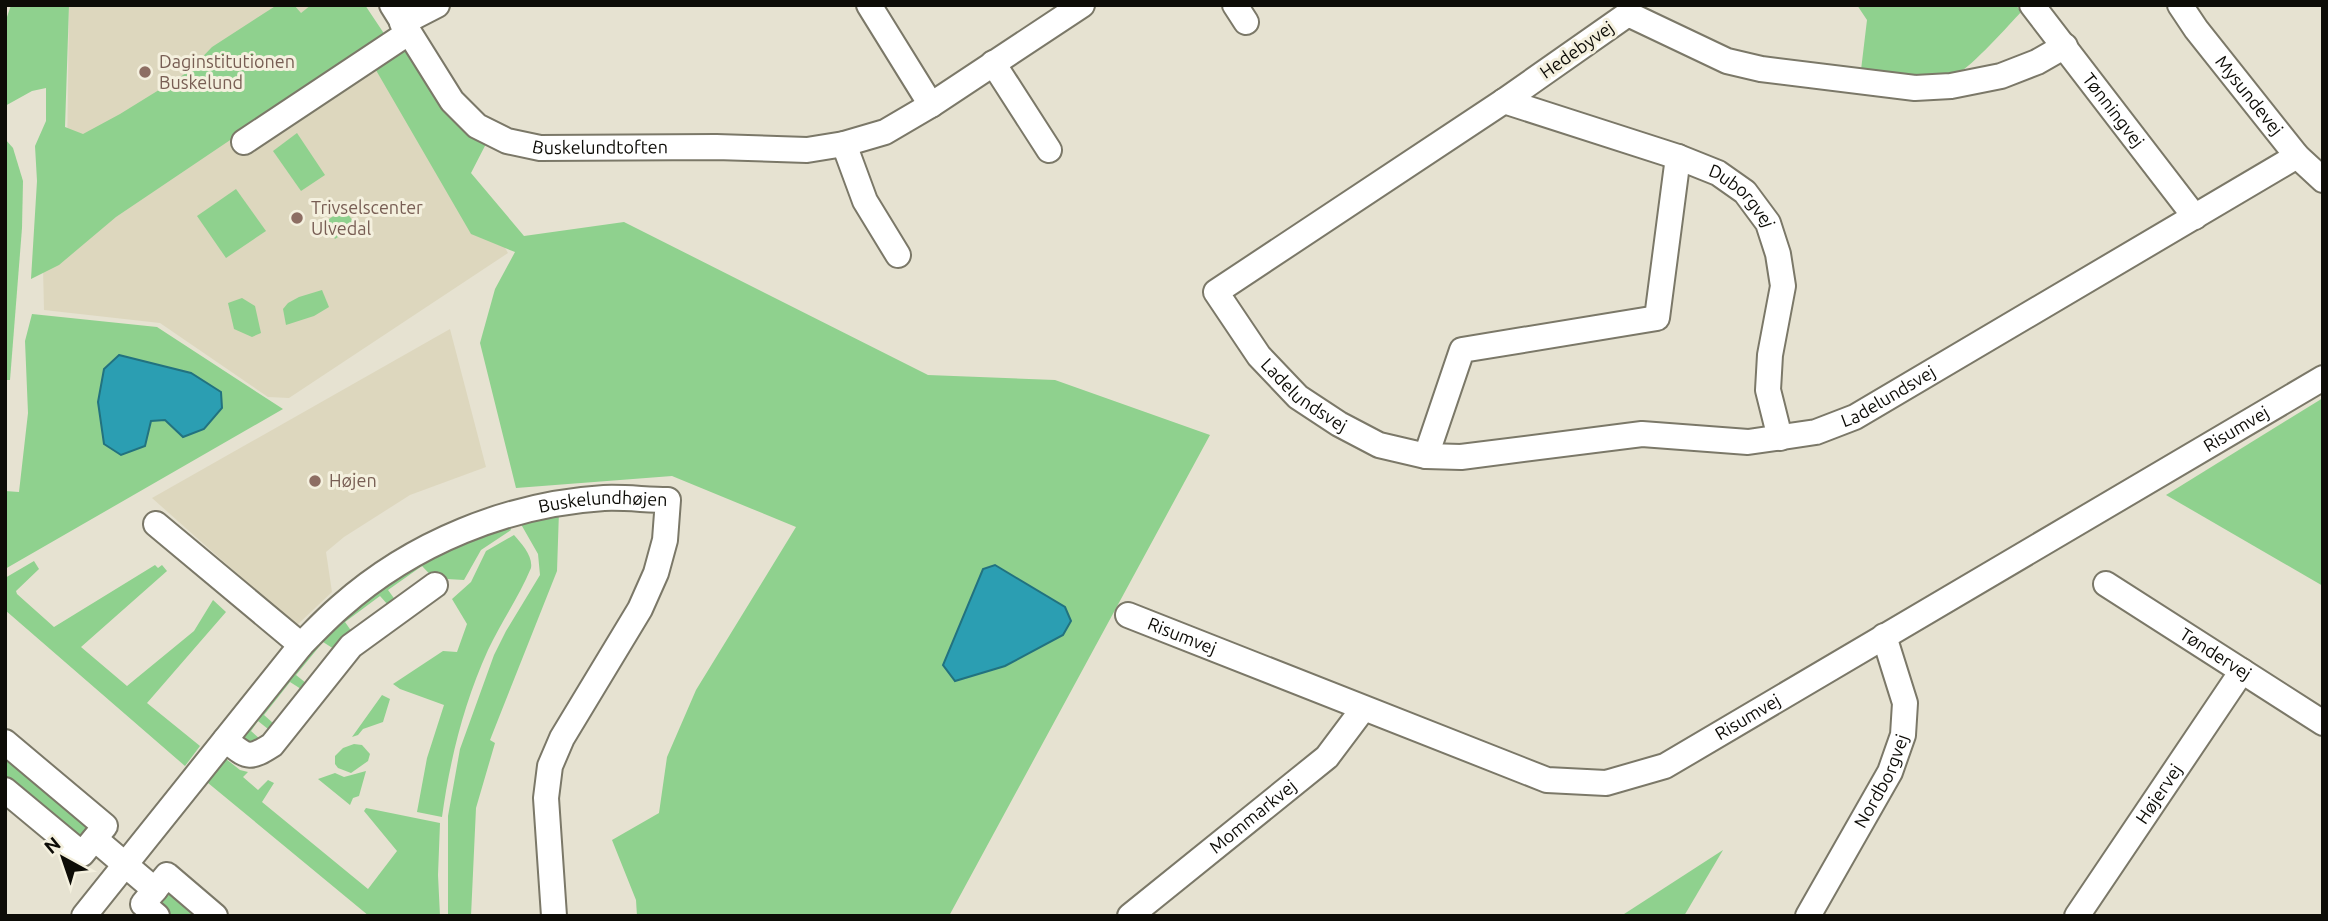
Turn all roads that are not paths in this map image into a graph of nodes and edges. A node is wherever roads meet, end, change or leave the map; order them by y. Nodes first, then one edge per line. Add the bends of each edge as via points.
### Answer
1 (437, 5) edge
2 (869, 5) edge
3 (2032, 5) edge
4 (2180, 5) edge
5 (1074, 7) edge
6 (401, 20) edge
7 (2065, 46) junction
8 (993, 64) junction
9 (1504, 101) junction
10 (931, 105) junction
11 (244, 142) dead end
12 (844, 144) junction
13 (1049, 150) dead end
14 (2297, 156) junction
15 (1678, 157) junction
16 (2323, 180) edge
17 (2195, 217) junction
18 (898, 255) dead end
19 (1216, 292) joint
20 (2323, 378) edge
21 (1780, 438) junction
22 (1426, 456) junction
23 (156, 524) dead end
24 (2106, 584) dead end
25 (435, 585) dead end
26 (1128, 615) dead end
27 (1884, 636) junction
28 (302, 645) junction
29 (2242, 671) junction
30 (1363, 709) junction
31 (2323, 723) edge
32 (225, 740) junction
33 (5, 742) edge
34 (5, 790) edge
35 (94, 839) junction
36 (125, 864) junction
37 (155, 890) junction
38 (84, 916) edge
39 (156, 916) edge
40 (215, 916) edge
41 (554, 916) edge
42 (1130, 916) edge
43 (1808, 916) edge
44 (2077, 916) edge

1 - 6 street
2 - 10 street
3 - 7 street, Tønningvej
4 - 14 street, Mysundevej
5 - 8 street, Buskelundtoften
6 - 11 street
6 - 12 street, Buskelundtoften via 452,101 477,126 507,141 540,148 807,150
7 - 9 street, Hedebyvej via 2001,76 1915,88 1727,61 1628,14
7 - 17 street, Tønningvej
8 - 10 street, Buskelundtoften
8 - 13 street
9 - 15 street, Duborgvej
9 - 19 street, Hedebyvej
10 - 12 street, Buskelundtoften via 886,132
12 - 18 street via 864,201
14 - 16 street, Mysundevej
14 - 17 street, Ladelundsvej
15 - 21 street, Duborgvej via 1718,173 1745,192 1768,223 1779,254 1783,286 1768,390
15 - 22 street via 1657,318 1462,350
17 - 21 street, Ladelundsvej via 1855,417 1816,432
19 - 22 street, Ladelundsvej via 1259,356 1298,397 1379,445
20 - 27 street, Risumvej
21 - 22 street, Ladelundsvej via 1748,442 1642,433 1461,457
23 - 28 street
24 - 29 street, Tøndervej
25 - 32 street via 351,646 272,745 256,755 246,755
26 - 30 street, Risumvej
27 - 30 street, Risumvej via 1665,766 1606,783 1547,780
27 - 43 street, Nordborgvej via 1905,703 1903,735 1890,772
28 - 32 street, Buskelundhøjen
28 - 41 street, Buskelundhøjen via 378,577 465,530 510,513 558,504 605,498 668,500 665,540 656,573 550,766 546,798
29 - 31 street, Tøndervej
29 - 44 street, Højervej
30 - 42 street, Mommarkvej via 1327,757
32 - 36 street, Buskelundhøjen
33 - 35 street via 105,826
34 - 35 street via 82,854
35 - 36 street
36 - 37 street
36 - 38 street, Buskelundhøjen
37 - 39 street via 143,904
37 - 40 street via 167,875

